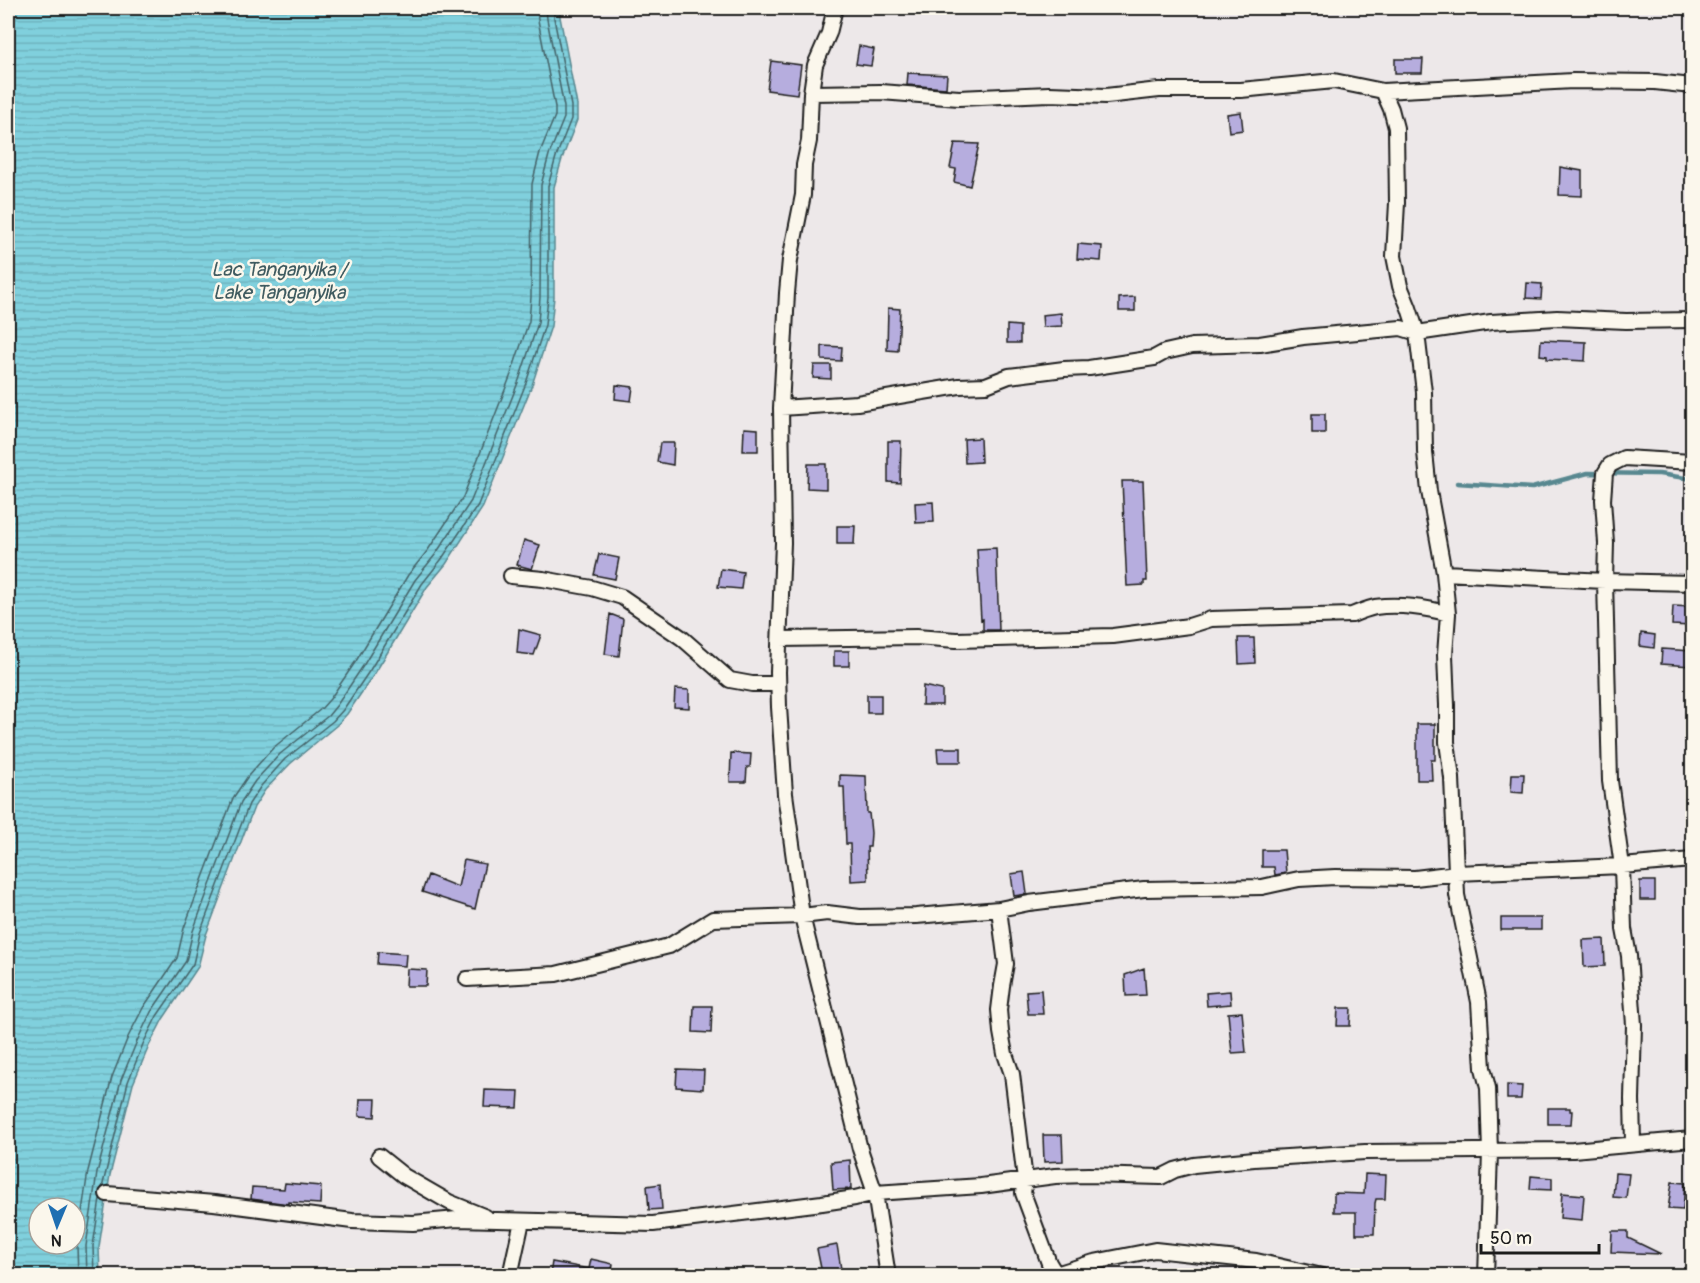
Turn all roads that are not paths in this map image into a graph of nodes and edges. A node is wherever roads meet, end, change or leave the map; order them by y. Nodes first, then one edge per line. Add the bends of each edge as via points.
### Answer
1 (835, 8) edge
2 (1692, 86) edge
3 (1383, 91) junction
4 (811, 93) junction
5 (1692, 320) edge
6 (1417, 333) junction
7 (782, 408) junction
8 (1692, 462) edge
9 (1444, 573) junction
10 (511, 576) dead end
11 (1605, 581) junction
12 (1692, 583) edge
13 (1448, 614) junction
14 (780, 639) junction
15 (778, 684) junction
16 (1692, 860) edge
17 (1622, 866) junction
18 (1457, 873) junction
19 (999, 909) junction
20 (801, 916) junction
21 (467, 979) dead end
22 (1692, 1139) edge
23 (1634, 1144) junction
24 (1490, 1152) junction
25 (379, 1156) dead end
26 (1025, 1180) junction
27 (875, 1193) junction
28 (107, 1194) dead end
29 (495, 1220) junction
30 (522, 1221) junction
31 (510, 1275) edge
32 (888, 1275) edge
33 (1056, 1275) edge
34 (1322, 1275) edge
35 (1486, 1275) edge

1 - 4 street
2 - 3 street via 1573,81
3 - 4 street via 1334,81 1106,96 959,98 881,92
3 - 6 street via 1396,128 1394,256
4 - 7 street via 803,195 790,260
5 - 6 street via 1557,318 1491,322
6 - 7 street via 1401,328 1260,344 1192,346 1154,358 1089,369 1009,376 986,386 959,386 857,403
6 - 9 street via 1429,490
7 - 14 street
8 - 11 street via 1624,458 1610,465 1605,473 1604,491
9 - 11 street
9 - 13 street
10 - 15 street via 592,588 622,597 682,638 729,680
11 - 12 street
11 - 17 street via 1610,781
13 - 14 street via 1427,608 1384,606 1352,615 1211,619 1189,626 1113,636
13 - 18 street via 1447,742
14 - 15 street
15 - 20 street via 784,794
16 - 17 street
17 - 18 street
17 - 23 street via 1634,1025
18 - 19 street via 1144,890
18 - 24 street via 1459,910 1479,1002
19 - 20 street via 916,916
19 - 26 street via 1006,964 999,1010 1001,1032 1012,1074
20 - 21 street via 713,919 669,946 556,974
20 - 27 street via 860,1149
22 - 23 street
23 - 24 street
24 - 26 street via 1365,1152 1194,1165 1161,1177 1088,1175
24 - 35 street
25 - 29 street via 449,1202
26 - 27 street
26 - 33 street via 1023,1194
27 - 30 street via 653,1224
27 - 32 street
28 - 29 street via 352,1221
29 - 30 street
30 - 31 street
33 - 34 street via 1094,1262 1155,1250 1256,1261

